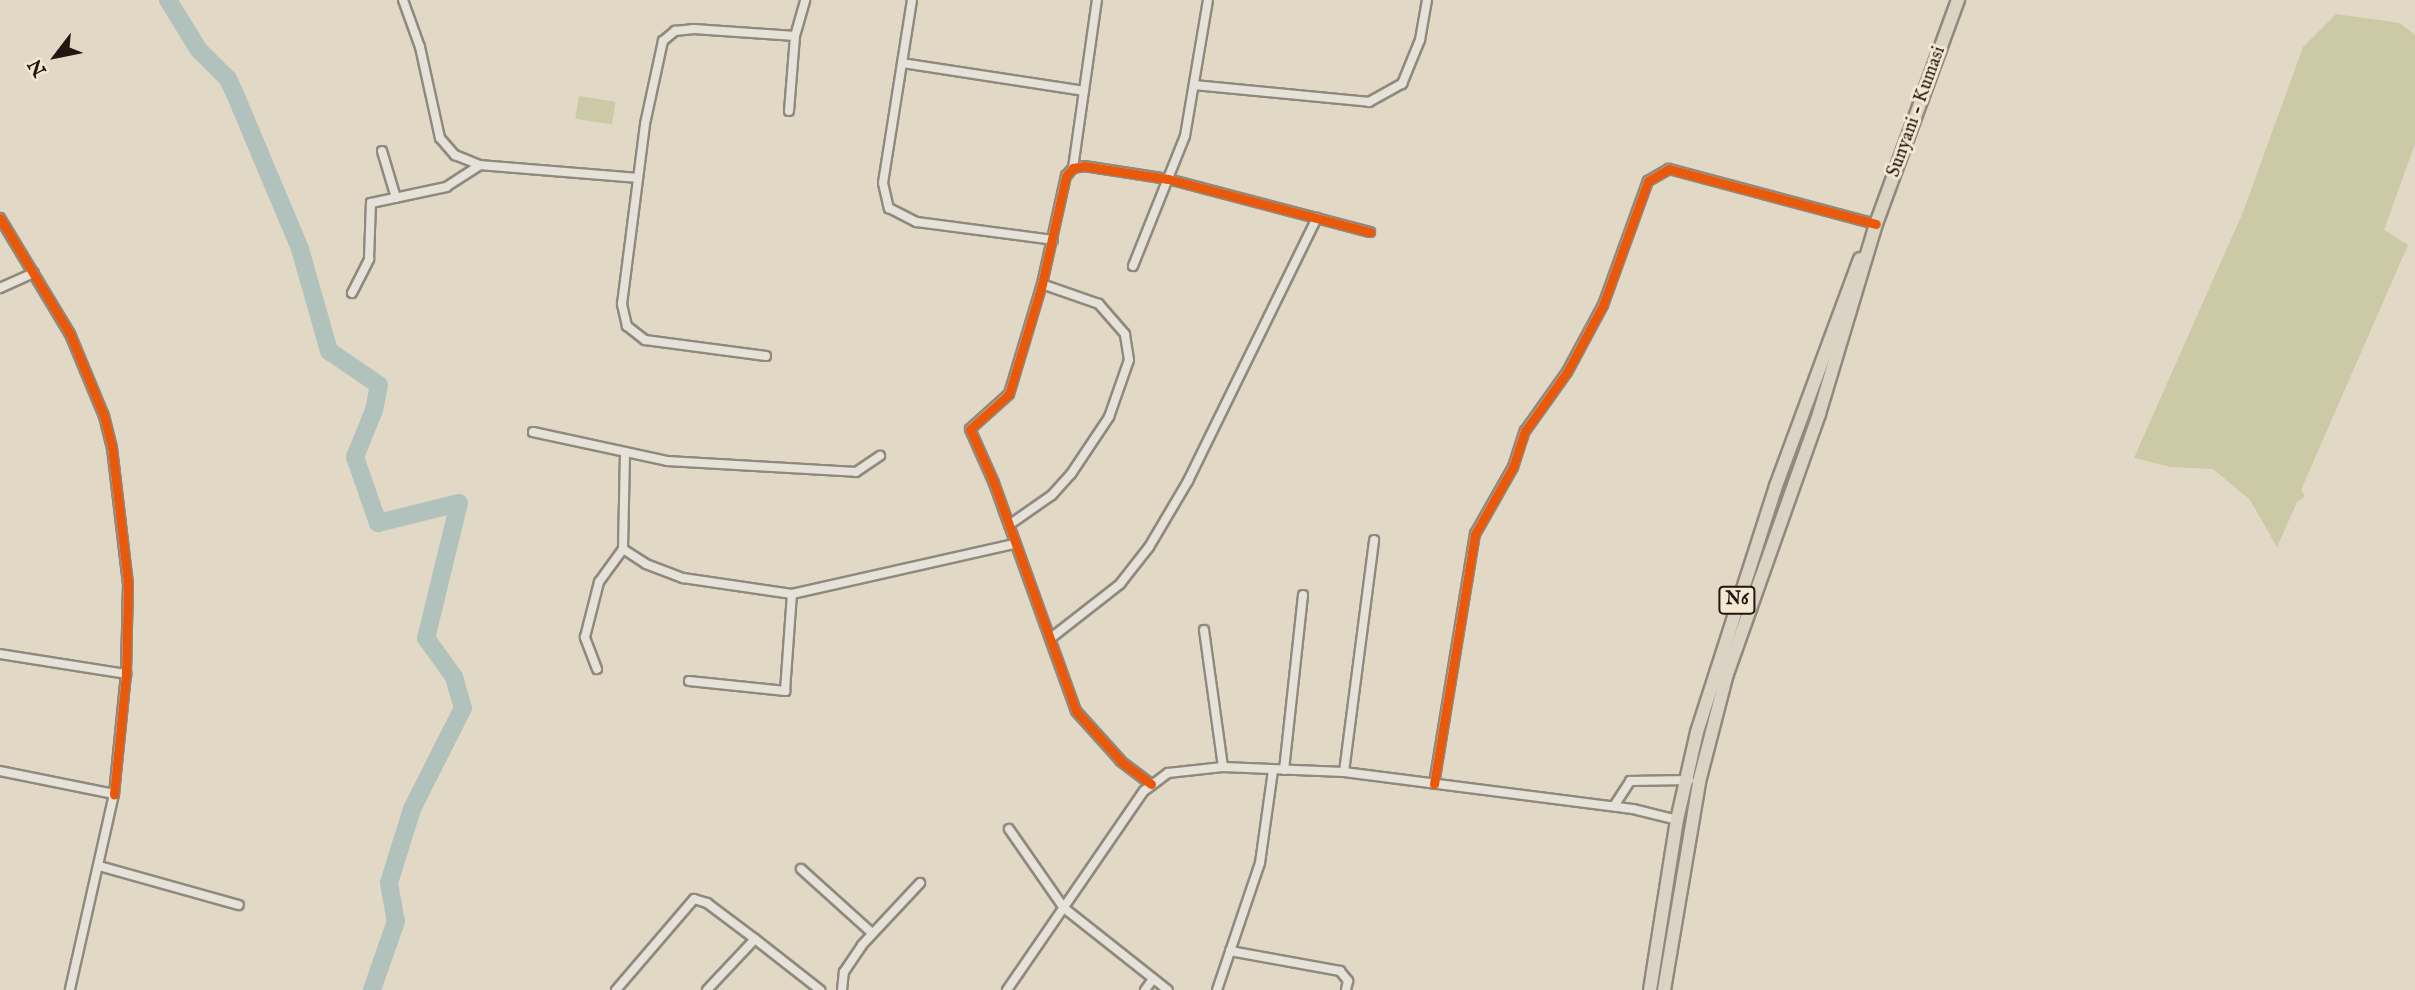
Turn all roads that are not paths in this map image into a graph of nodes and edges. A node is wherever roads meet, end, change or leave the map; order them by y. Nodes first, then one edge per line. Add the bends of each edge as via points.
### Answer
1 (403, 0) edge
2 (805, 0) edge
3 (912, 0) edge
4 (1097, 0) edge
5 (1209, 0) edge
6 (1427, 0) edge
7 (1958, 0) edge
8 (795, 36) junction
9 (902, 63) junction
10 (1194, 85) junction
11 (1084, 92) junction
12 (789, 111) dead end
13 (382, 151) dead end
14 (480, 165) junction
15 (1073, 168) junction
16 (637, 178) junction
17 (1168, 179) junction
18 (396, 198) junction
19 (0, 218) edge
20 (1317, 218) junction
21 (1876, 224) junction
22 (1370, 232) dead end
23 (1053, 240) junction
24 (1133, 266) dead end
25 (34, 273) junction
26 (1042, 284) junction
27 (0, 288) edge
28 (352, 293) dead end
29 (766, 356) dead end
30 (533, 432) dead end
31 (625, 453) junction
32 (880, 456) dead end
33 (1009, 525) junction
34 (1374, 540) dead end
35 (1014, 544) junction
36 (623, 549) junction
37 (792, 594) junction
38 (1303, 595) dead end
39 (1204, 630) dead end
40 (1051, 638) junction
41 (0, 654) edge
42 (597, 669) dead end
43 (127, 674) junction
44 (689, 681) dead end
45 (1223, 767) junction
46 (0, 771) edge
47 (1273, 771) junction
48 (1284, 771) junction
49 (1344, 772) junction
50 (1692, 781) junction
51 (1151, 784) junction
52 (1434, 784) junction
53 (114, 794) junction
54 (1614, 806) junction
55 (1677, 820) junction
56 (1009, 829) dead end
57 (99, 866) junction
58 (801, 869) dead end
59 (920, 883) dead end
60 (239, 905) dead end
61 (1064, 908) junction
62 (872, 933) junction
63 (755, 939) junction
64 (1230, 951) junction
65 (1153, 979) junction
66 (70, 990) edge
67 (617, 990) edge
68 (707, 990) edge
69 (820, 990) edge
70 (842, 990) edge
71 (1007, 990) edge
72 (1145, 990) edge
73 (1168, 990) edge
74 (1217, 990) edge
75 (1346, 990) edge
76 (1650, 990) edge
77 (1664, 990) edge

1 - 14 street via 420,47 440,138 455,155
2 - 8 street
3 - 9 street
4 - 11 street
5 - 10 street
6 - 10 street via 1420,40 1402,84 1369,102
7 - 21 main road, Sunyani - Kumasi / N6
8 - 12 street
8 - 16 street via 694,29 668,35 657,55
9 - 11 street
9 - 23 street via 883,183 889,208 918,222
10 - 17 street via 1185,136
11 - 15 street
13 - 18 street
14 - 16 street
14 - 18 street via 446,187
15 - 17 street
15 - 23 street via 1066,176
16 - 29 street via 622,304 627,326 645,340
17 - 20 street
17 - 24 street
18 - 28 street via 371,202 368,208 369,259
19 - 25 street
20 - 22 street
20 - 40 street via 1188,481 1149,547 1120,584
21 - 50 main road, N6 via 1776,486 1727,630
21 - 52 street via 1669,169 1648,181 1603,305 1567,372 1525,431 1513,467 1475,534
23 - 26 street
25 - 27 street
25 - 43 street via 70,334 109,437 128,584
26 - 33 street via 1009,394 970,429
26 - 33 street via 1099,304 1125,334 1129,360 1109,417 1071,474 1052,495
30 - 31 street
31 - 32 street via 667,461 856,472
31 - 36 street
33 - 35 street
34 - 49 street
35 - 37 street
35 - 40 street
36 - 37 street via 683,578
36 - 42 street via 599,582 585,637
37 - 44 street via 785,691
38 - 48 street
39 - 45 street
40 - 51 street via 1076,711 1121,761
41 - 43 street
43 - 53 street
45 - 47 street
45 - 51 street via 1168,772
46 - 53 street
47 - 48 street
47 - 64 street via 1260,863
48 - 49 street
49 - 52 street
50 - 54 street via 1630,781
50 - 55 main road, N6
50 - 77 main road, N6
51 - 61 street
52 - 54 street
53 - 57 street
54 - 55 street
55 - 76 main road, N6
56 - 61 street
57 - 60 street
57 - 66 street
58 - 62 street
59 - 62 street
61 - 65 street
61 - 71 street
62 - 70 street via 844,972
63 - 67 street via 695,899
63 - 68 street
63 - 69 street
64 - 74 street
64 - 75 street via 1340,971 1348,981
65 - 72 street
65 - 73 street

